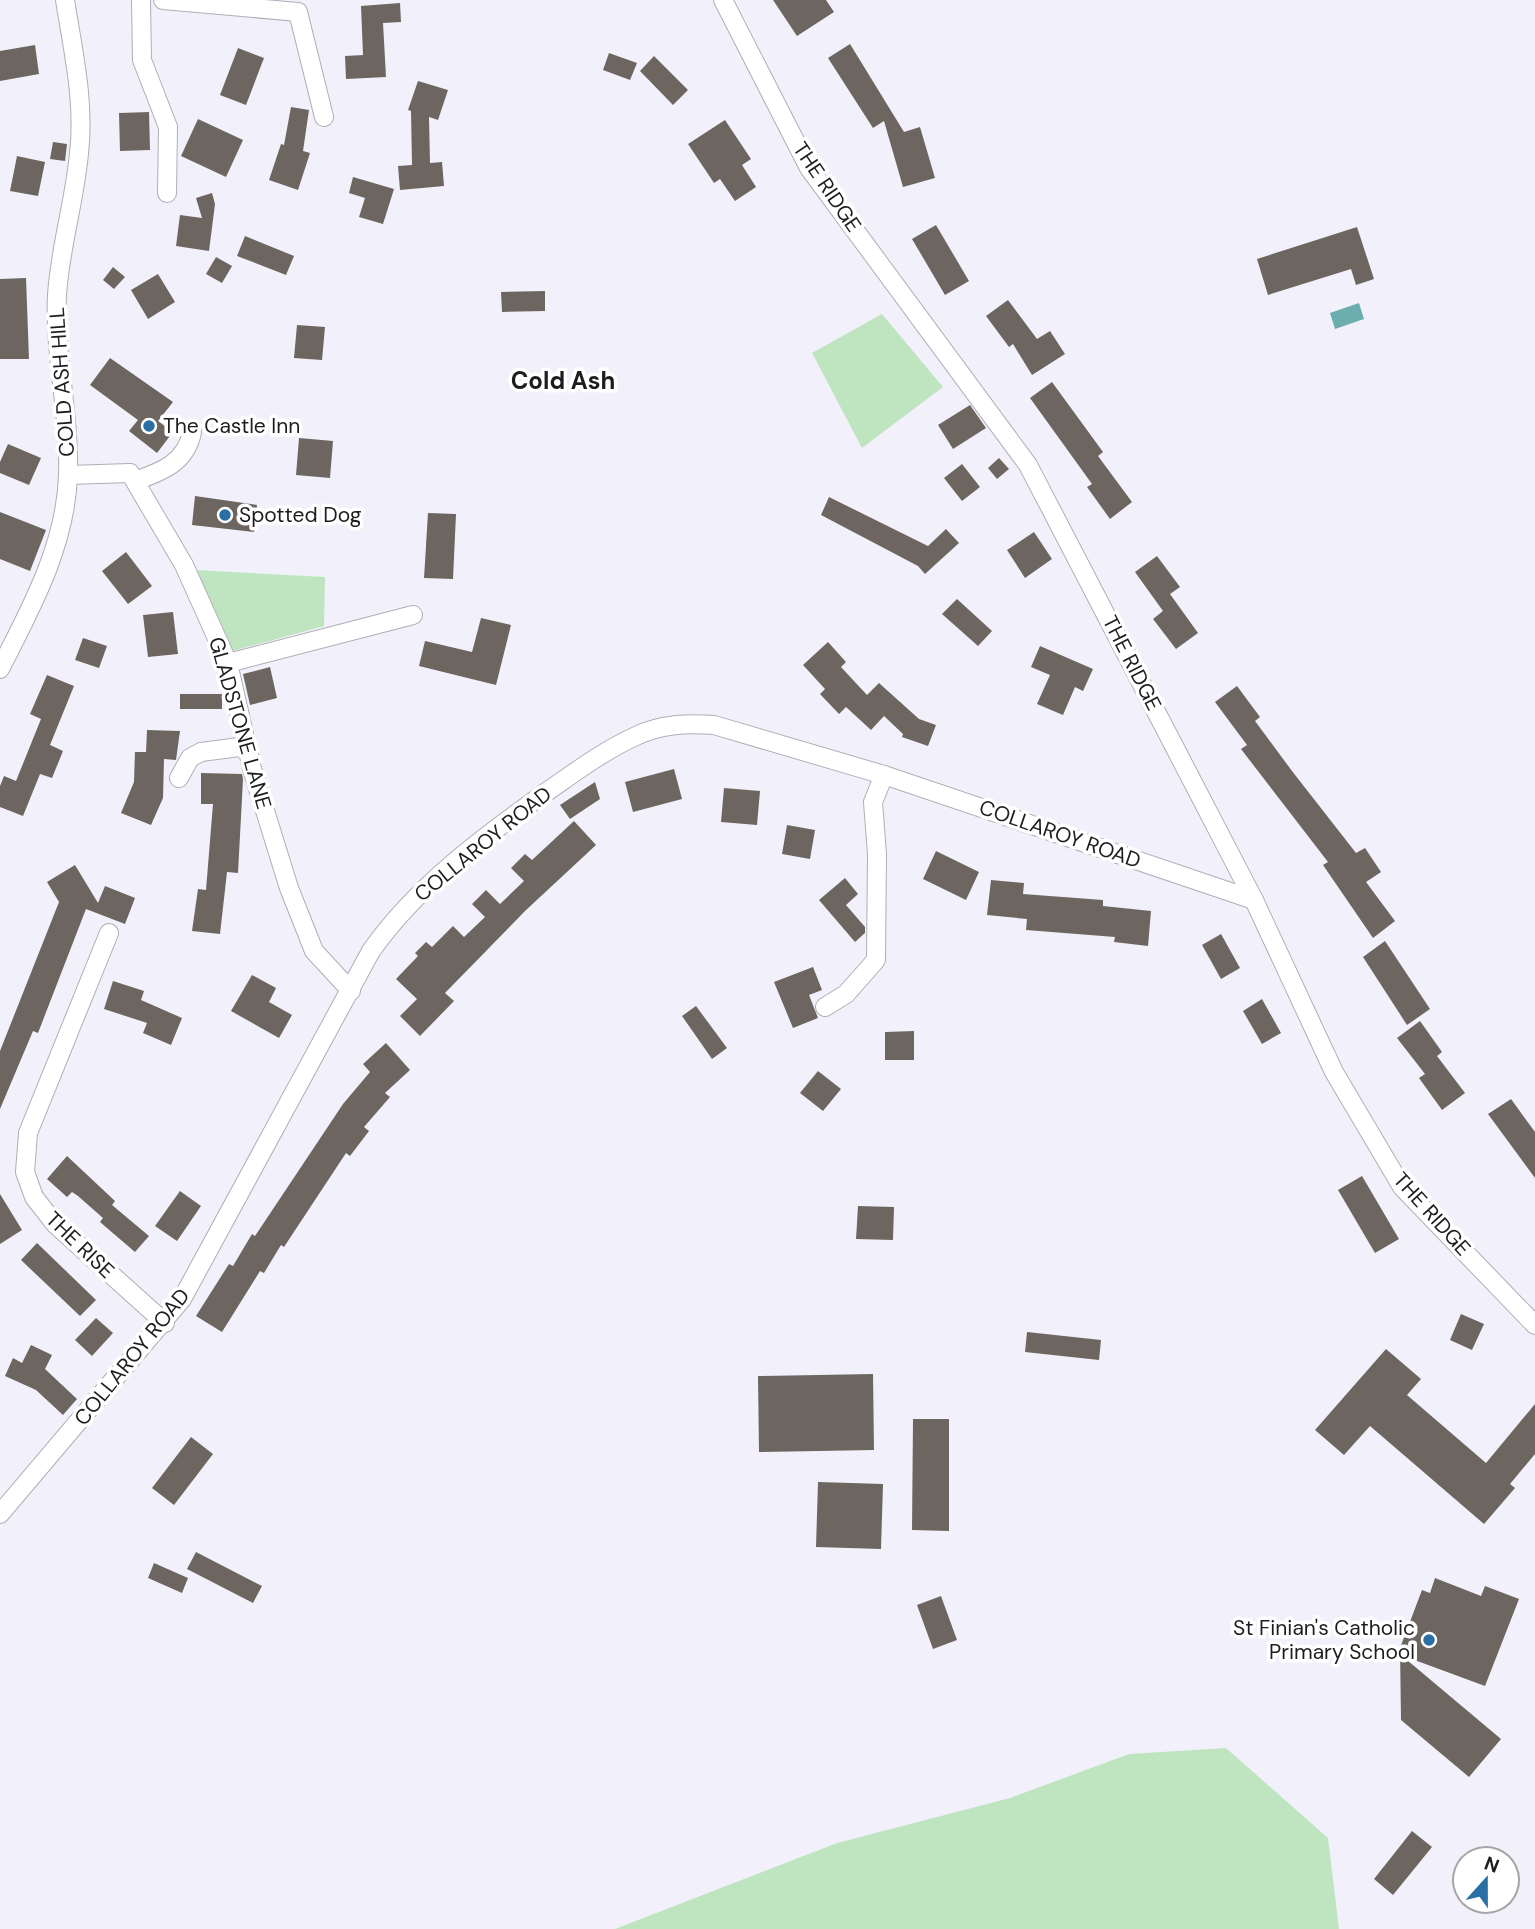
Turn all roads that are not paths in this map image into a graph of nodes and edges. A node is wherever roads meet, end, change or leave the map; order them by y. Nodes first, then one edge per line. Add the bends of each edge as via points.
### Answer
1 (65, 0) edge
2 (141, 0) edge
3 (163, 0) edge
4 (723, 0) edge
5 (324, 117) dead end
6 (167, 193) dead end
7 (192, 432) dead end
8 (68, 475) junction
9 (135, 481) junction
10 (413, 615) dead end
11 (228, 663) junction
12 (0, 669) edge
13 (247, 746) junction
14 (884, 775) junction
15 (179, 779) dead end
16 (1254, 900) junction
17 (109, 933) dead end
18 (351, 991) junction
19 (825, 1007) dead end
20 (165, 1323) junction
21 (1535, 1325) edge
22 (0, 1514) edge

1 - 8 street, COLD ASH HILL via 81,106 56,328
2 - 6 street via 142,60 168,127
3 - 5 street via 298,12
4 - 16 street, THE RIDGE via 809,167 1028,465
7 - 9 street via 190,444 168,469
8 - 9 street via 130,473
8 - 12 street, COLD ASH HILL via 53,554
9 - 11 street, GLADSTONE LANE via 184,565
10 - 11 street
11 - 13 street, GLADSTONE LANE
13 - 15 street via 201,752 190,758
13 - 18 street, GLADSTONE LANE via 289,888 314,951
14 - 16 street, COLLAROY ROAD
14 - 18 street, COLLAROY ROAD via 714,725 689,723 637,735 511,817 418,894 371,951
14 - 19 street via 873,802 876,960 846,994
16 - 21 street, THE RIDGE via 1334,1072 1402,1187
17 - 20 street, THE RISE via 24,1151 29,1185 55,1224
18 - 20 street, COLLAROY ROAD via 197,1274
20 - 22 street, COLLAROY ROAD

